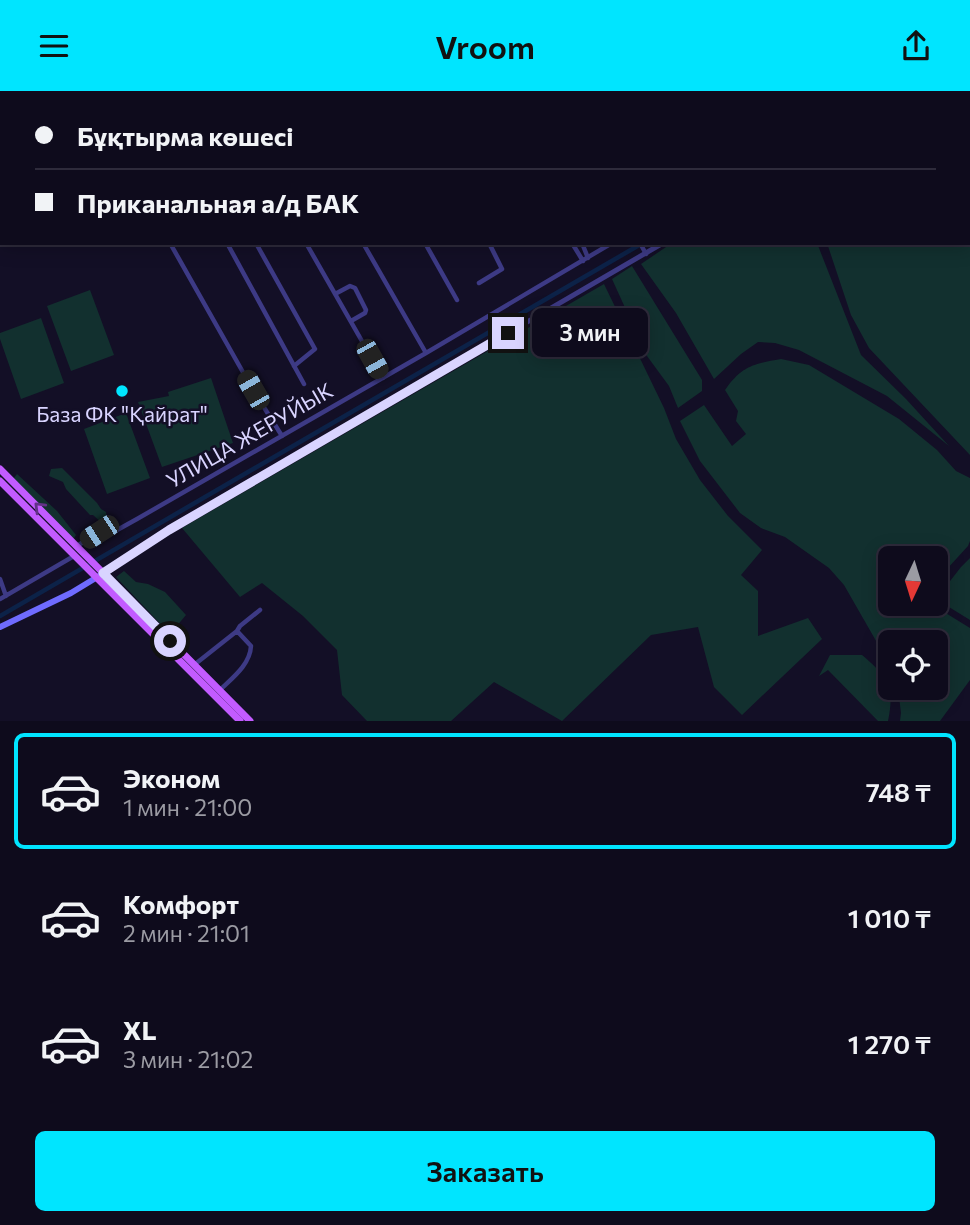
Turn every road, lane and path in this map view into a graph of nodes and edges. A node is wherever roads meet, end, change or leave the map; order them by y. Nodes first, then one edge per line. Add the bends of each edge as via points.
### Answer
1 (171, 245) edge
2 (228, 245) edge
3 (257, 245) edge
4 (307, 245) edge
5 (364, 245) edge
6 (426, 245) edge
7 (490, 245) edge
8 (574, 245) edge
9 (582, 245) edge
10 (609, 245) edge
11 (641, 245) edge
12 (660, 245) edge
13 (646, 254) junction
14 (585, 260) junction
15 (479, 282) dead end
16 (335, 294) junction
17 (457, 300) dead end
18 (351, 321) junction
19 (426, 353) junction
20 (294, 366) junction
21 (383, 378) junction
22 (304, 384) dead end
23 (282, 436) junction
24 (0, 469) edge
25 (0, 481) edge
26 (77, 546) junction
27 (77, 557) junction
28 (100, 573) junction
29 (0, 579) edge
30 (6, 596) junction
31 (0, 599) edge
32 (260, 610) dead end
33 (0, 627) edge
34 (237, 631) junction
35 (167, 643) junction
36 (194, 665) junction
37 (219, 690) junction
38 (244, 720) edge

1 - 23 street
2 - 20 street
3 - 20 street via 315,349
4 - 16 street
5 - 19 street
6 - 17 street
7 - 15 street via 502,269
8 - 14 street
9 - 14 street
10 - 14 street
11 - 13 street
12 - 13 street
13 - 28 street
14 - 19 street, УЛИЦА ЖЕРУЙЫК
16 - 18 street
16 - 18 street via 355,288 366,310
18 - 21 street
19 - 21 street, УЛИЦА ЖЕРУЙЫК
20 - 22 street
21 - 23 street, УЛИЦА ЖЕРУЙЫК
23 - 26 street, УЛИЦА ЖЕРУЙЫК via 110,534 99,532
26 -> 24 main road
25 - 27 main road
26 - 28 main road
27 - 28 main road via 88,569
27 - 30 street
28 - 33 main road via 71,593
28 - 35 main road
29 - 30 street
30 - 31 street
32 - 34 street
34 - 36 street
34 - 37 street via 251,652
35 - 36 main road
35 - 38 main road
36 - 37 main road
37 - 38 main road

